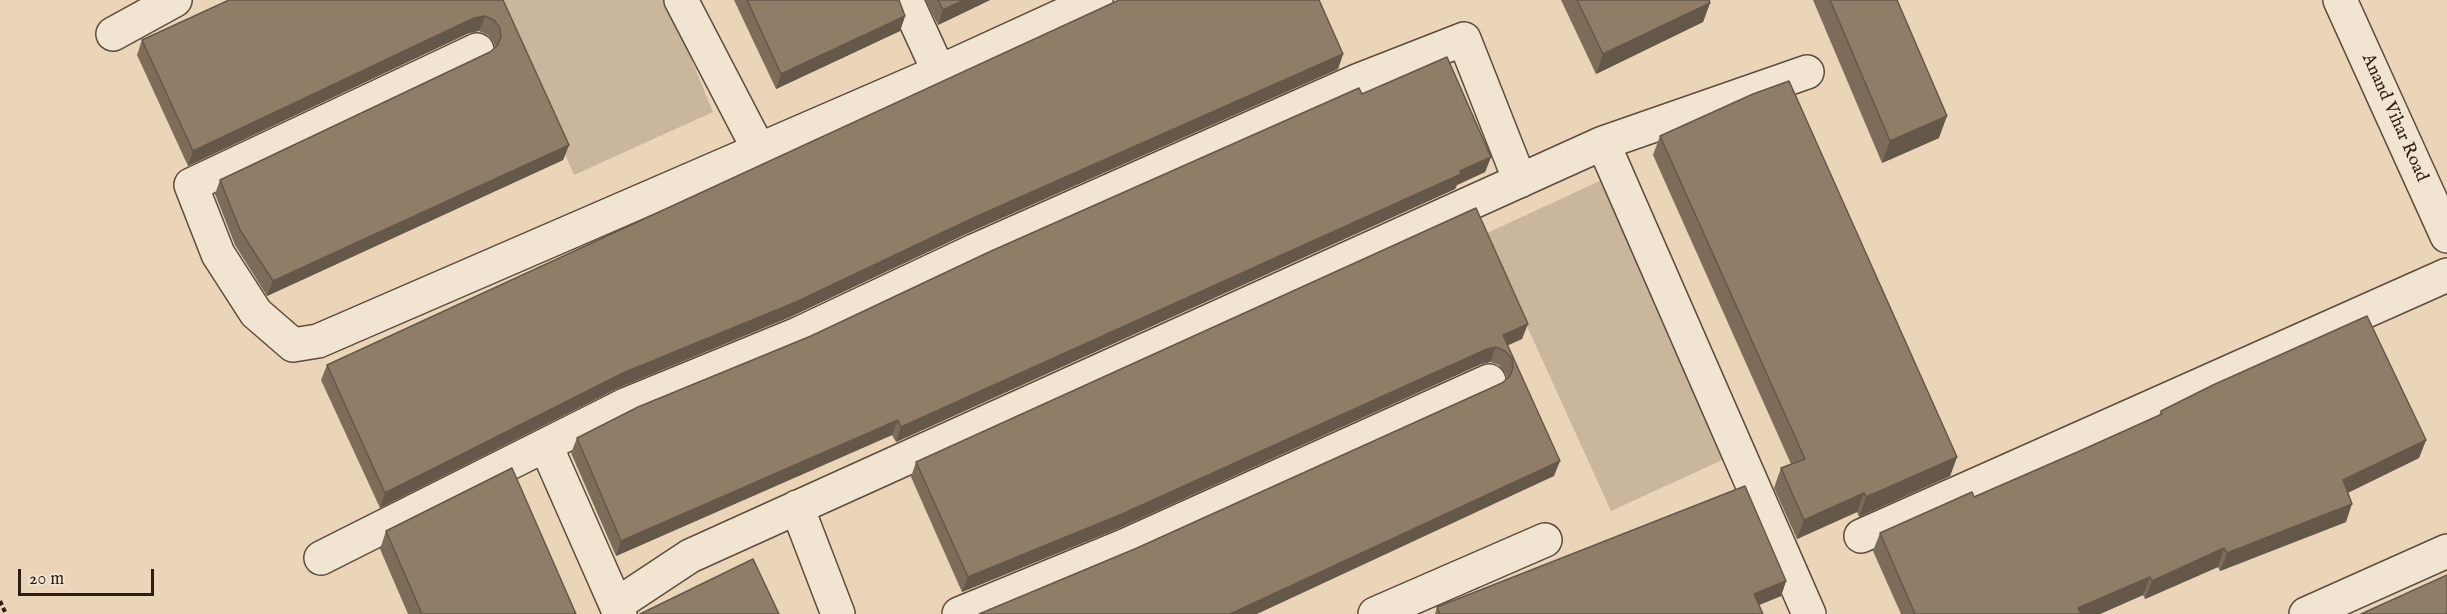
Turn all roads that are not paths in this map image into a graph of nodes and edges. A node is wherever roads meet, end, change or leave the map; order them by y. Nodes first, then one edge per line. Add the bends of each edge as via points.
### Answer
1 (176, 0) edge
2 (681, 0) edge
3 (906, 0) edge
4 (1096, 0) edge
5 (2340, 0) edge
6 (113, 34) dead end
7 (477, 50) dead end
8 (939, 72) junction
9 (1807, 72) dead end
10 (1603, 143) junction
11 (759, 150) junction
12 (1520, 181) junction
13 (2447, 236) edge
14 (2447, 275) edge
15 (1489, 381) dead end
16 (546, 446) junction
17 (797, 507) junction
18 (1861, 536) dead end
19 (1545, 540) dead end
20 (2447, 551) edge
21 (321, 558) dead end
22 (618, 609) edge
23 (1805, 613) edge
24 (2312, 613) edge
25 (838, 614) edge
26 (960, 614) edge
27 (1375, 614) edge

1 - 6 street
2 - 11 street
3 - 8 street
4 - 8 street
5 - 13 street, Anand Vihar Road
7 - 11 street via 191,185 218,254 256,313 293,345 318,340
8 - 11 street
9 - 10 street
10 - 12 street
10 - 23 street
12 - 16 street via 1464,39 1359,80 976,250 798,334 625,405
12 - 17 street
14 - 18 street
15 - 26 street via 1124,546
16 - 21 street
16 - 22 street
17 - 22 street via 690,556
17 - 25 street
19 - 27 street
20 - 24 street

